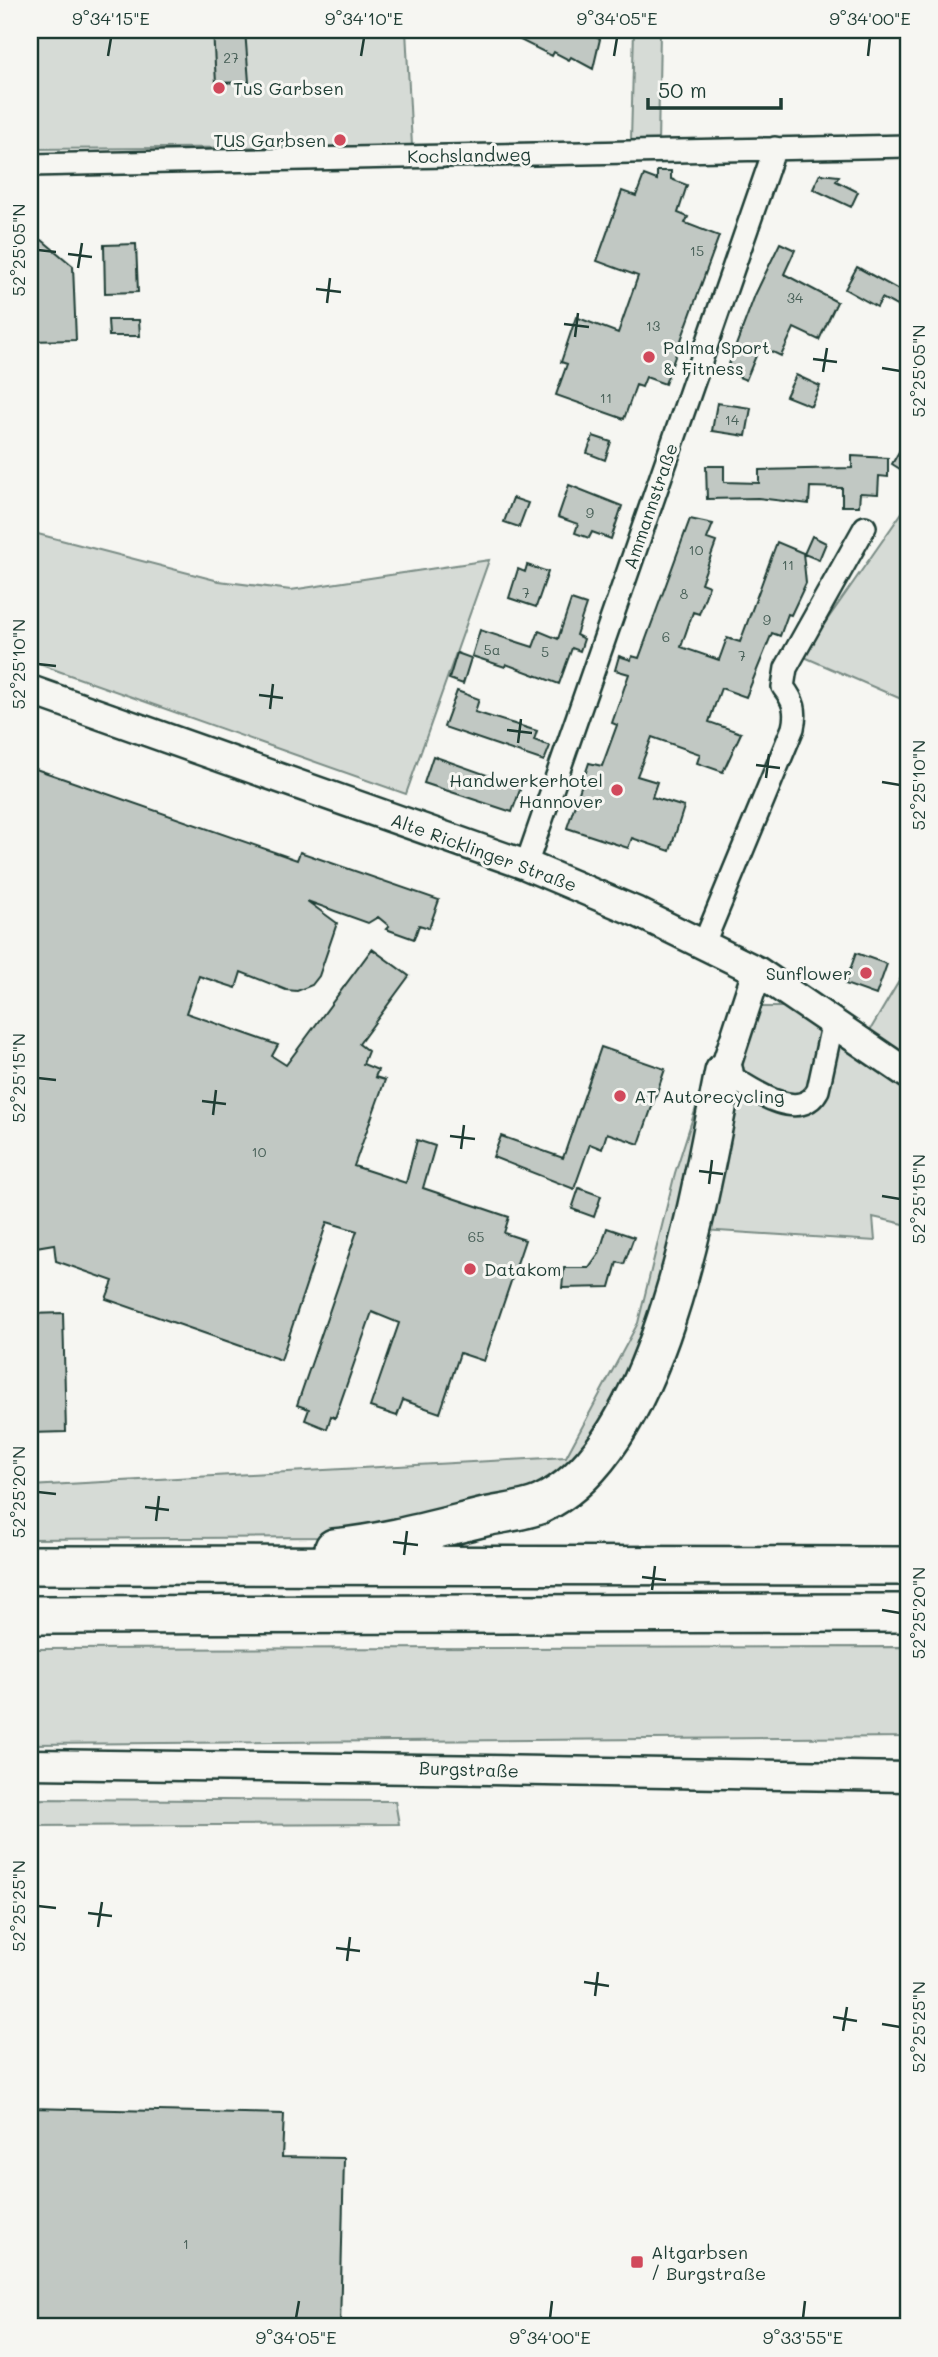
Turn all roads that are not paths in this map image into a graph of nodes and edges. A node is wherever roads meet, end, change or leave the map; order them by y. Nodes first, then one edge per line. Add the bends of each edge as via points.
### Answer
1 (908, 146) edge
2 (775, 148) junction
3 (30, 165) edge
4 (865, 527) dead end
5 (30, 690) edge
6 (526, 865) junction
7 (704, 943) junction
8 (757, 971) junction
9 (833, 1021) junction
10 (724, 1072) junction
11 (908, 1074) edge
12 (159, 1564) junction
13 (30, 1565) edge
14 (908, 1566) edge
15 (908, 1613) edge
16 (30, 1615) edge
17 (30, 1764) edge
18 (908, 1777) edge

1 - 2 street, Kochslandweg
2 - 3 street, Kochslandweg
2 - 6 street, Ammannstraße
4 - 7 street via 786,668 782,687 797,713 793,728
5 - 6 street, Alte Ricklinger Straße
6 - 7 street, Alte Ricklinger Straße
7 - 8 street, Alte Ricklinger Straße
8 - 9 street, Alte Ricklinger Straße
8 - 10 street
9 - 10 street via 814,1098 785,1104
9 - 11 street, Alte Ricklinger Straße
10 - 12 highway via 675,1290 638,1390 602,1453 583,1475 541,1504 370,1544
12 - 13 highway
12 - 14 highway
15 - 16 highway
17 - 18 street, Burgstraße

